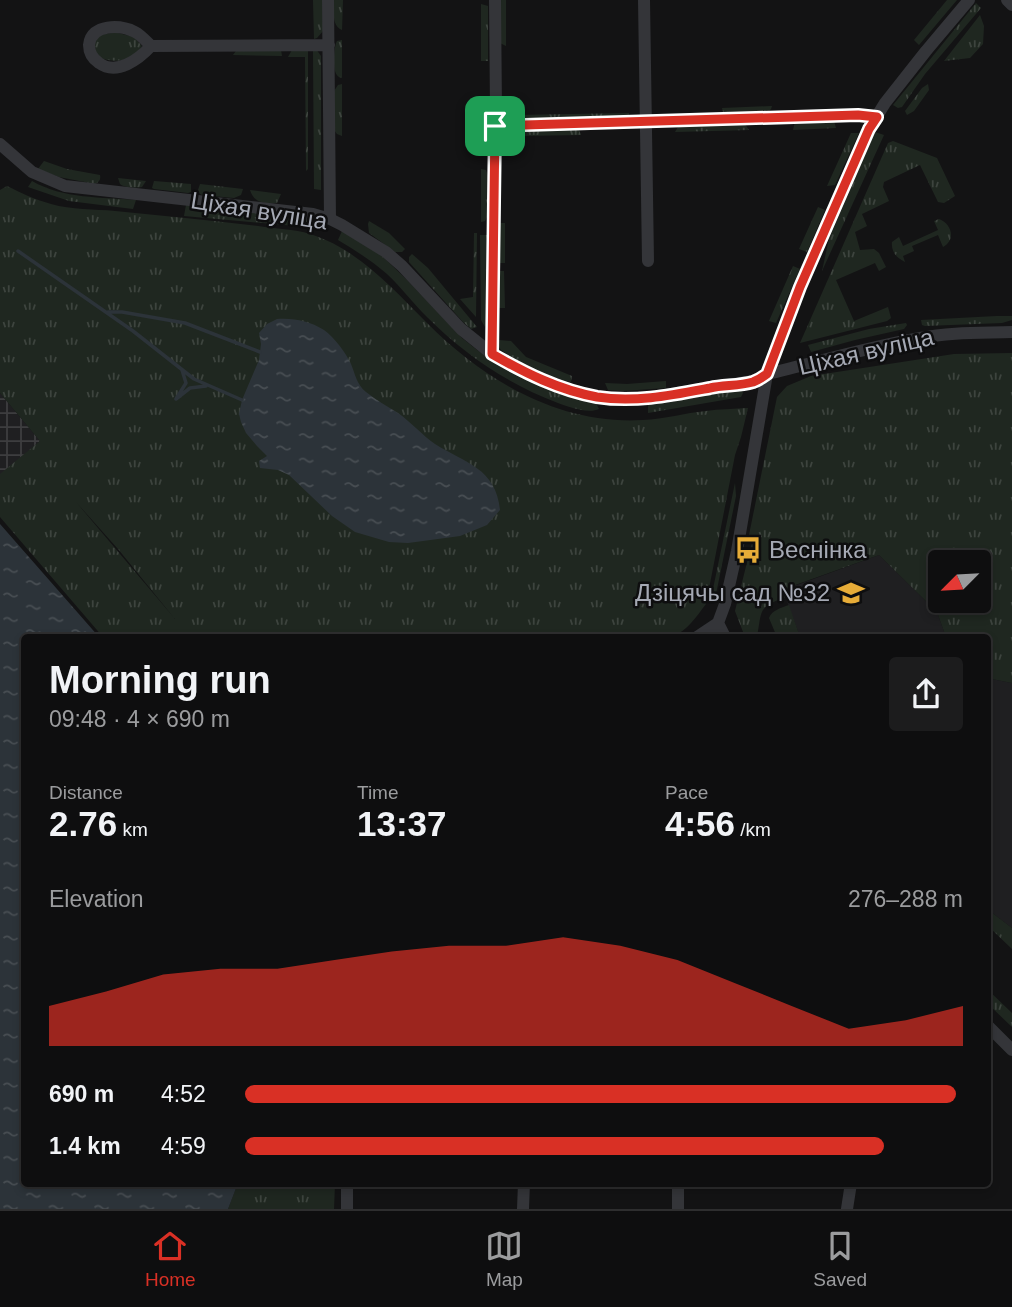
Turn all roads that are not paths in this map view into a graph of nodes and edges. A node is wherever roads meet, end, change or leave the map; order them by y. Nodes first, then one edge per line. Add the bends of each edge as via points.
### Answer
1 (328, 0) edge
2 (495, 0) edge
3 (644, 0) edge
4 (970, 0) edge
5 (1007, 0) edge
6 (1012, 5) edge
7 (329, 45) junction
8 (151, 46) junction
9 (877, 117) junction
10 (646, 122) junction
11 (495, 126) junction
12 (0, 144) edge
13 (330, 219) junction
14 (648, 261) dead end
15 (1012, 332) edge
16 (492, 354) junction
17 (767, 374) junction
18 (718, 623) junction
19 (702, 634) edge
20 (724, 634) edge
21 (991, 1029) edge
22 (1012, 1050) edge
23 (347, 1187) edge
24 (524, 1187) edge
25 (678, 1187) edge
26 (850, 1187) edge
27 (346, 1209) edge
28 (523, 1209) edge
29 (678, 1209) edge
30 (847, 1209) edge

1 - 7 street
2 - 11 street
3 - 10 street
4 - 9 street
5 - 6 street
7 - 8 street
7 - 13 street
8 - 8 street via 131,63 105,67 95,61 89,45 94,33 115,27 135,32
9 - 10 street
9 - 17 street via 800,287
10 - 11 street
10 - 14 street
11 - 16 street
12 - 13 street, Ціхая вуліца via 32,172 65,186
13 - 16 street, Ціхая вуліца via 399,263 461,329
15 - 17 street, Ціхая вуліца via 922,337
16 - 17 street, Ціхая вуліца via 543,380 599,397 667,396 754,382
17 - 18 street via 737,551
18 - 19 street
18 - 20 street
21 - 22 street
23 - 27 street
24 - 28 street
25 - 29 street
26 - 30 street

